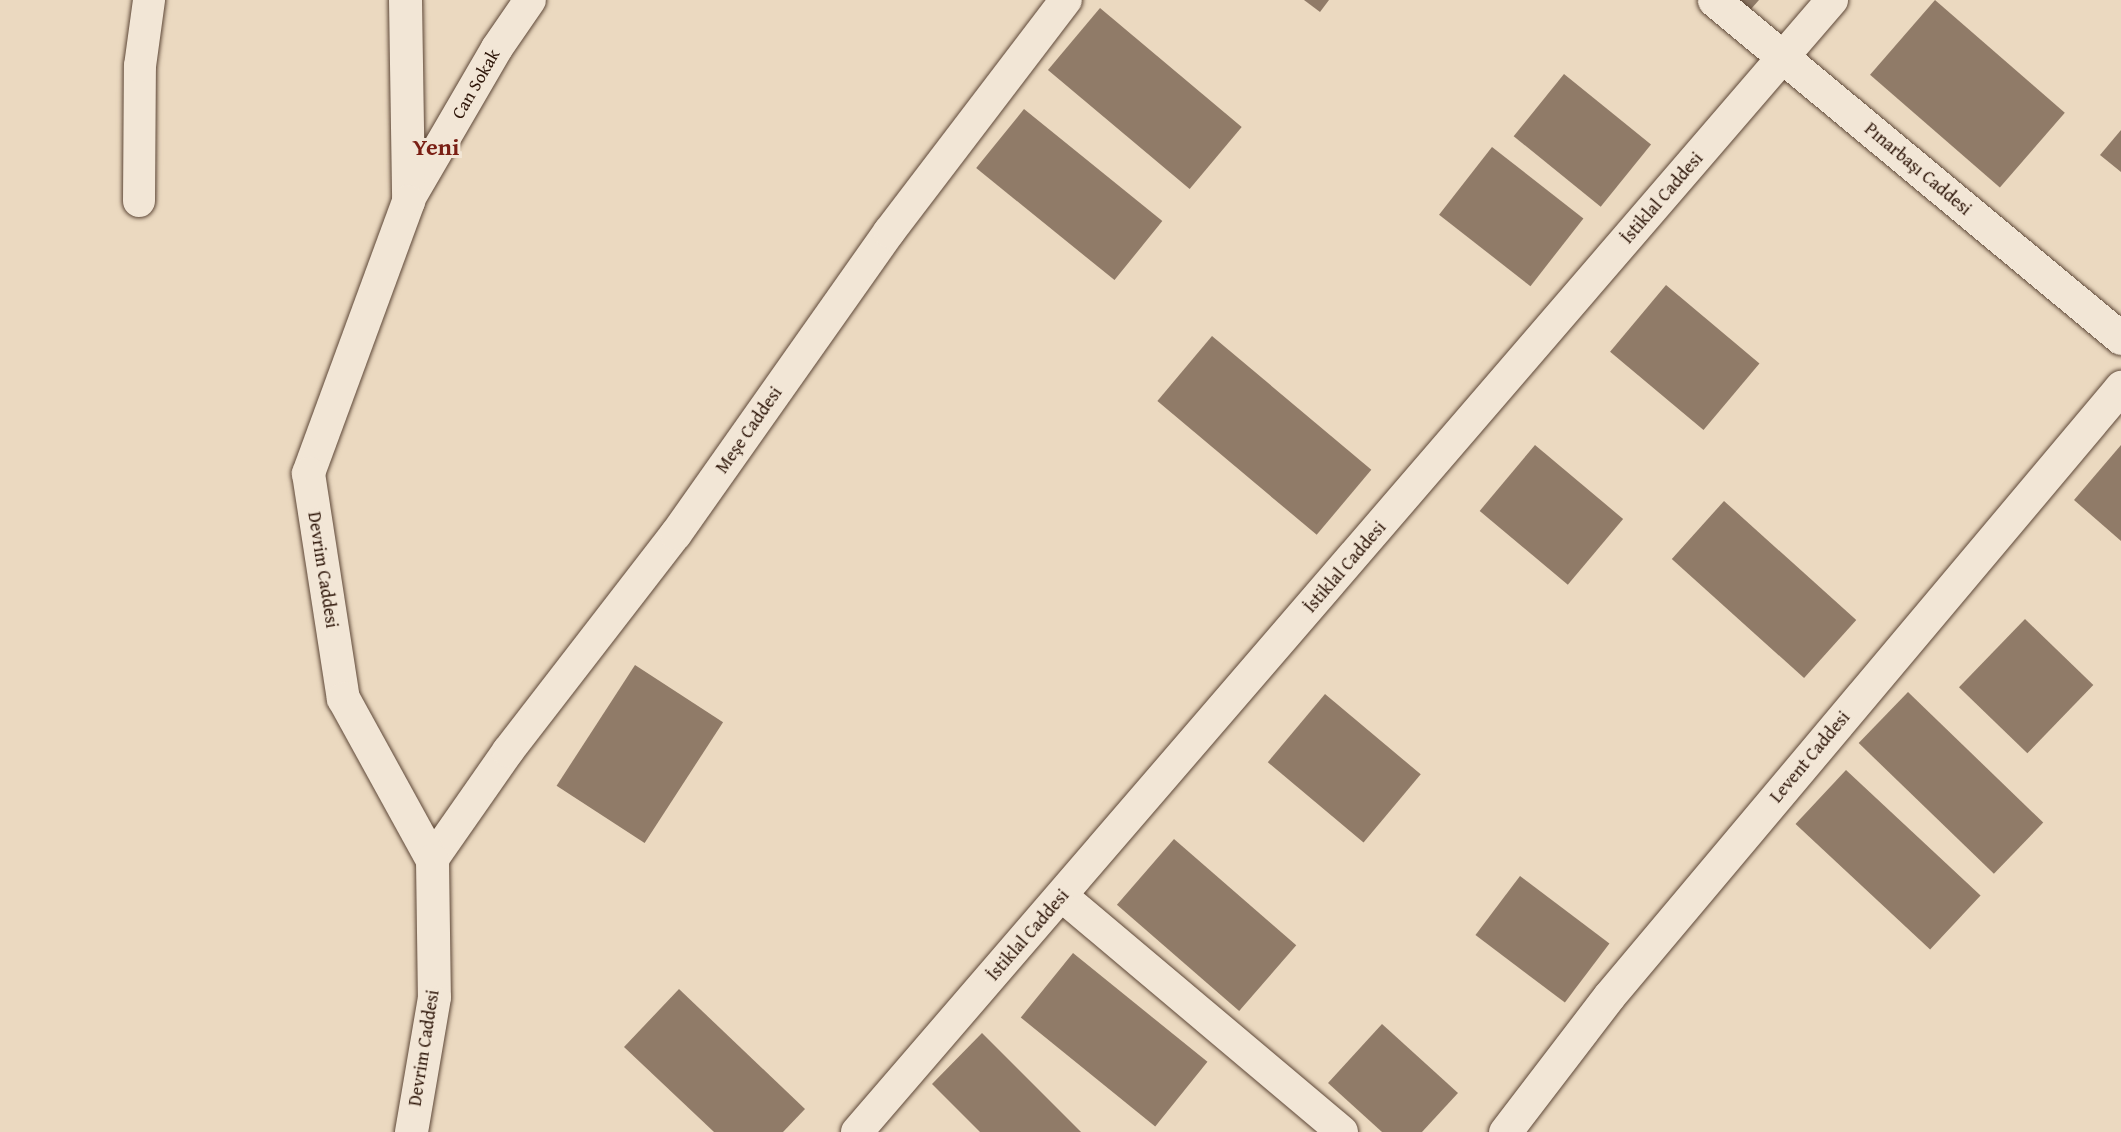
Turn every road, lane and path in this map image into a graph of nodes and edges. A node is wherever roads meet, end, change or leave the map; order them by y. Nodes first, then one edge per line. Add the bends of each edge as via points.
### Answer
1 (149, 0) edge
2 (405, 0) edge
3 (530, 0) edge
4 (1066, 0) edge
5 (1714, 0) edge
6 (1832, 0) edge
7 (1783, 57) junction
8 (139, 201) dead end
9 (408, 201) junction
10 (2121, 338) edge
11 (2121, 387) edge
12 (432, 860) junction
13 (1062, 896) junction
14 (411, 1132) edge
15 (857, 1132) edge
16 (1342, 1132) edge
17 (1505, 1132) edge

1 - 8 street via 140,66
2 - 9 street, Devrim Caddesi
3 - 9 street, Can Sokak via 497,48
4 - 12 street, Meşe Caddesi via 889,232 676,534 508,751
5 - 7 street, Pınarbaşı Caddesi
6 - 7 street, İstiklal Caddesi
7 - 10 street, Pınarbaşı Caddesi
7 - 13 street, İstiklal Caddesi
9 - 12 street, Devrim Caddesi via 308,473 343,698
11 - 17 street, Levent Caddesi via 1609,996
12 - 14 street, Devrim Caddesi via 434,997
13 - 15 street, İstiklal Caddesi
13 - 16 street

